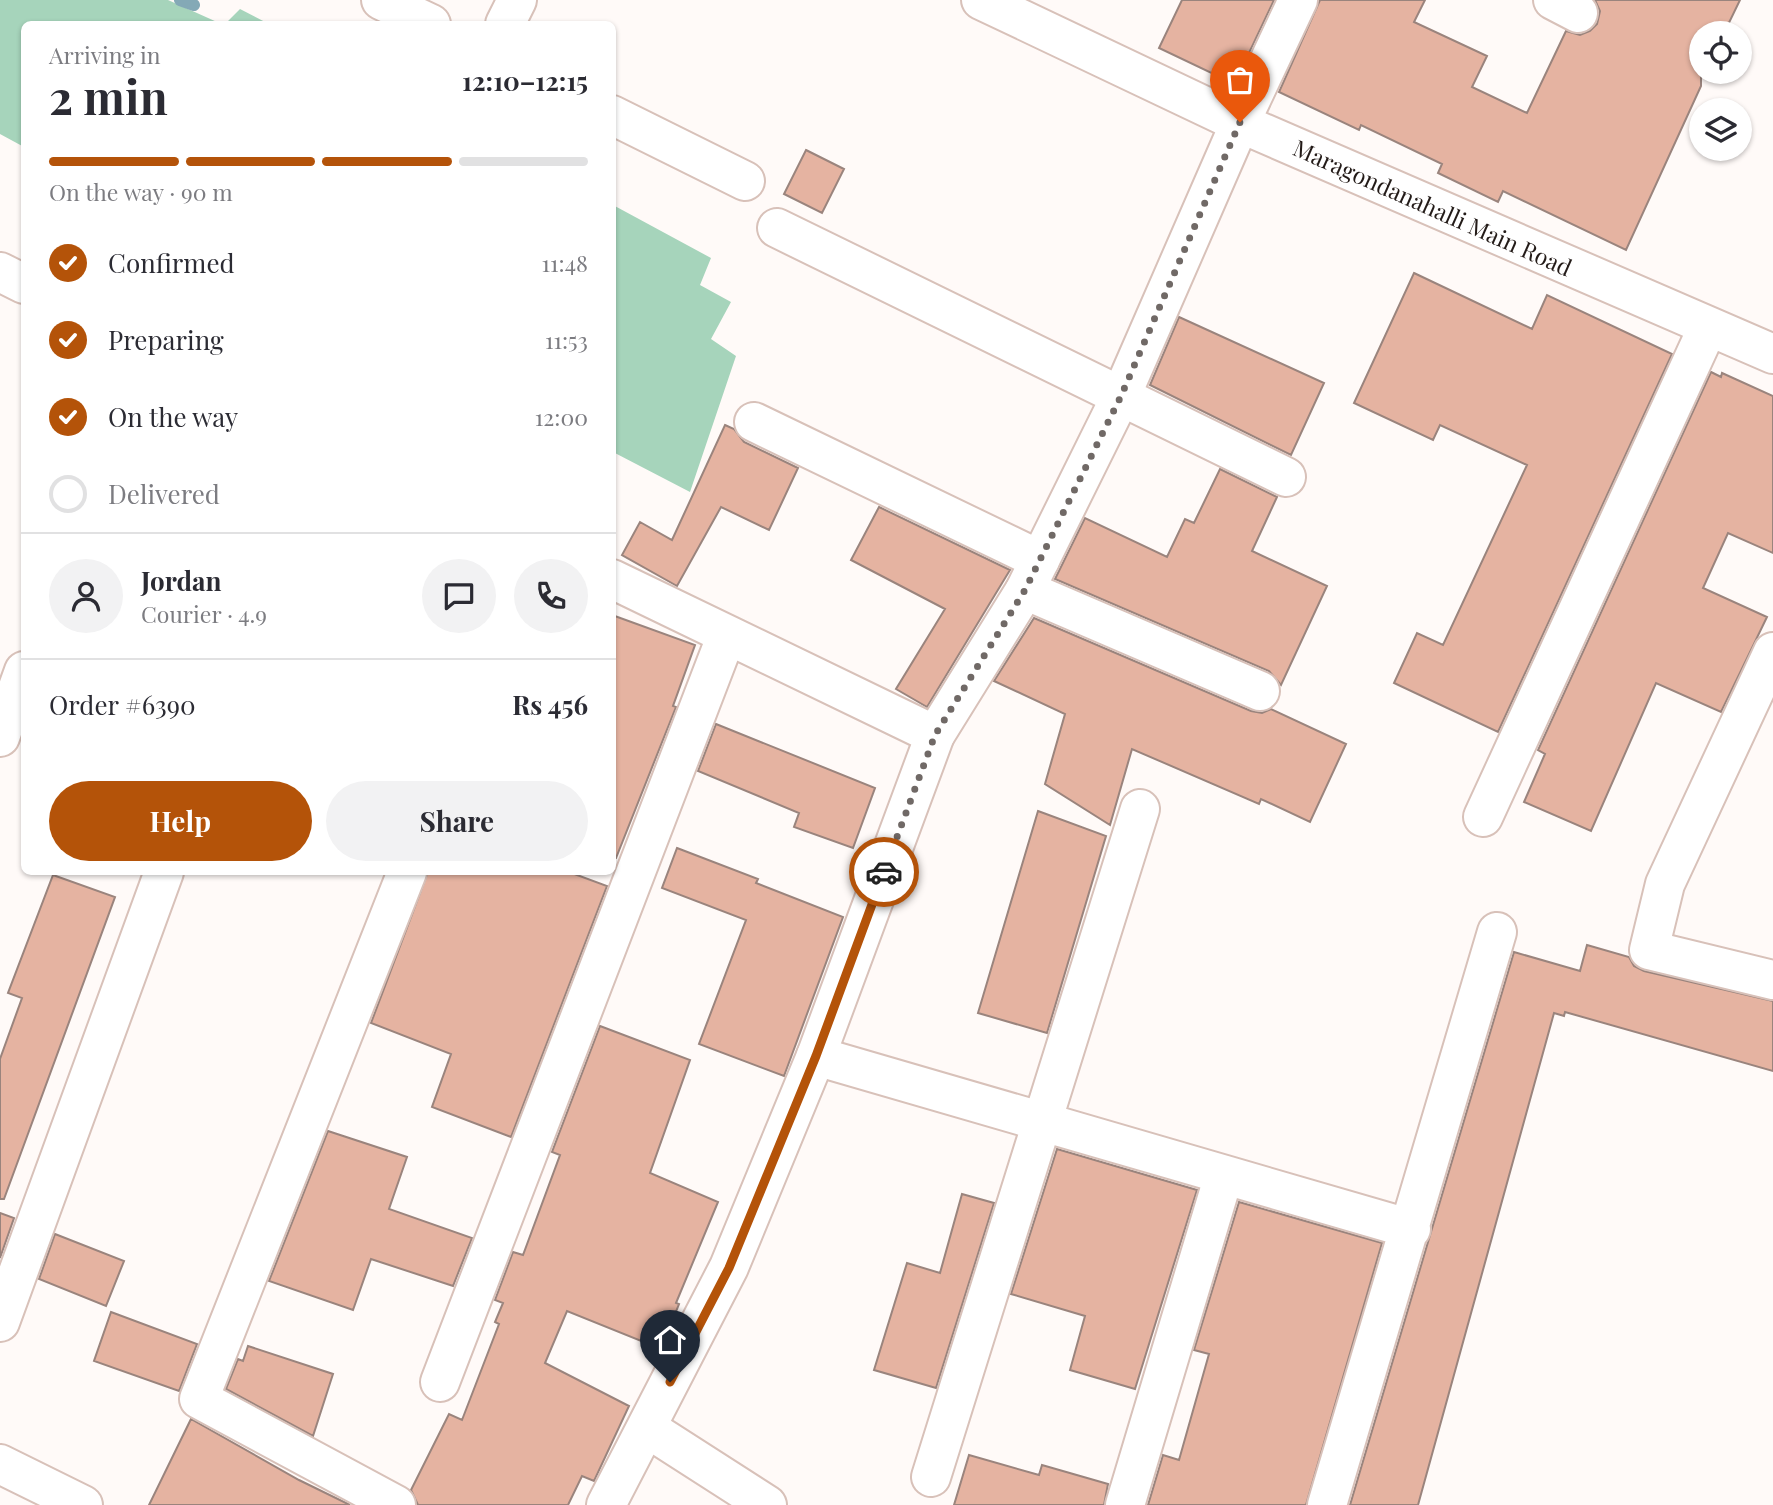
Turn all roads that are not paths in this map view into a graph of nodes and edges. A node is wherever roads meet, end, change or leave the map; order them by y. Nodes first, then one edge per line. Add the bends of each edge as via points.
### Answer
1 (381, 0) edge
2 (517, 0) edge
3 (981, 0) edge
4 (1298, 0) edge
5 (424, 21) edge
6 (506, 21) edge
7 (616, 117) edge
8 (1240, 122) junction
9 (745, 181) dead end
10 (777, 228) dead end
11 (0, 272) edge
12 (21, 282) edge
13 (1708, 327) junction
14 (1773, 354) edge
15 (1121, 396) junction
16 (754, 422) dead end
17 (1286, 477) dead end
18 (1033, 575) junction
19 (616, 581) edge
20 (726, 637) junction
21 (1773, 652) edge
22 (21, 679) edge
23 (1260, 691) dead end
24 (935, 735) junction
25 (0, 737) edge
26 (1140, 809) dead end
27 (1483, 817) dead end
28 (163, 875) edge
29 (406, 875) edge
30 (1497, 932) dead end
31 (1773, 980) edge
32 (816, 1056) junction
33 (1042, 1123) junction
34 (1224, 1175) junction
35 (1411, 1229) junction
36 (0, 1322) edge
37 (440, 1382) dead end
38 (646, 1428) junction
39 (0, 1464) edge
40 (931, 1477) dead end
41 (83, 1505) edge
42 (396, 1505) edge
43 (606, 1505) edge
44 (767, 1505) edge
45 (1125, 1505) edge
46 (1327, 1505) edge

1 - 5 street
2 - 6 street
3 - 8 street, Maragondanahalli Main Road
4 - 8 street
7 - 9 street
8 - 13 street, Maragondanahalli Main Road
8 - 15 street
10 - 15 street
11 - 12 street
13 - 14 street, Maragondanahalli Main Road
13 - 27 street
15 - 17 street
15 - 18 street
16 - 18 street
18 - 23 street
18 - 24 street
19 - 20 street
20 - 24 street
20 - 37 street
21 - 31 street via 1665,884 1649,950
22 - 25 street
24 - 32 street
26 - 33 street
28 - 36 street
29 - 42 street via 199,1399
30 - 35 street
32 - 33 street
32 - 38 street via 729,1268
33 - 34 street
33 - 40 street
34 - 35 street
34 - 45 street
35 - 46 street
38 - 43 street
38 - 44 street
39 - 41 street

